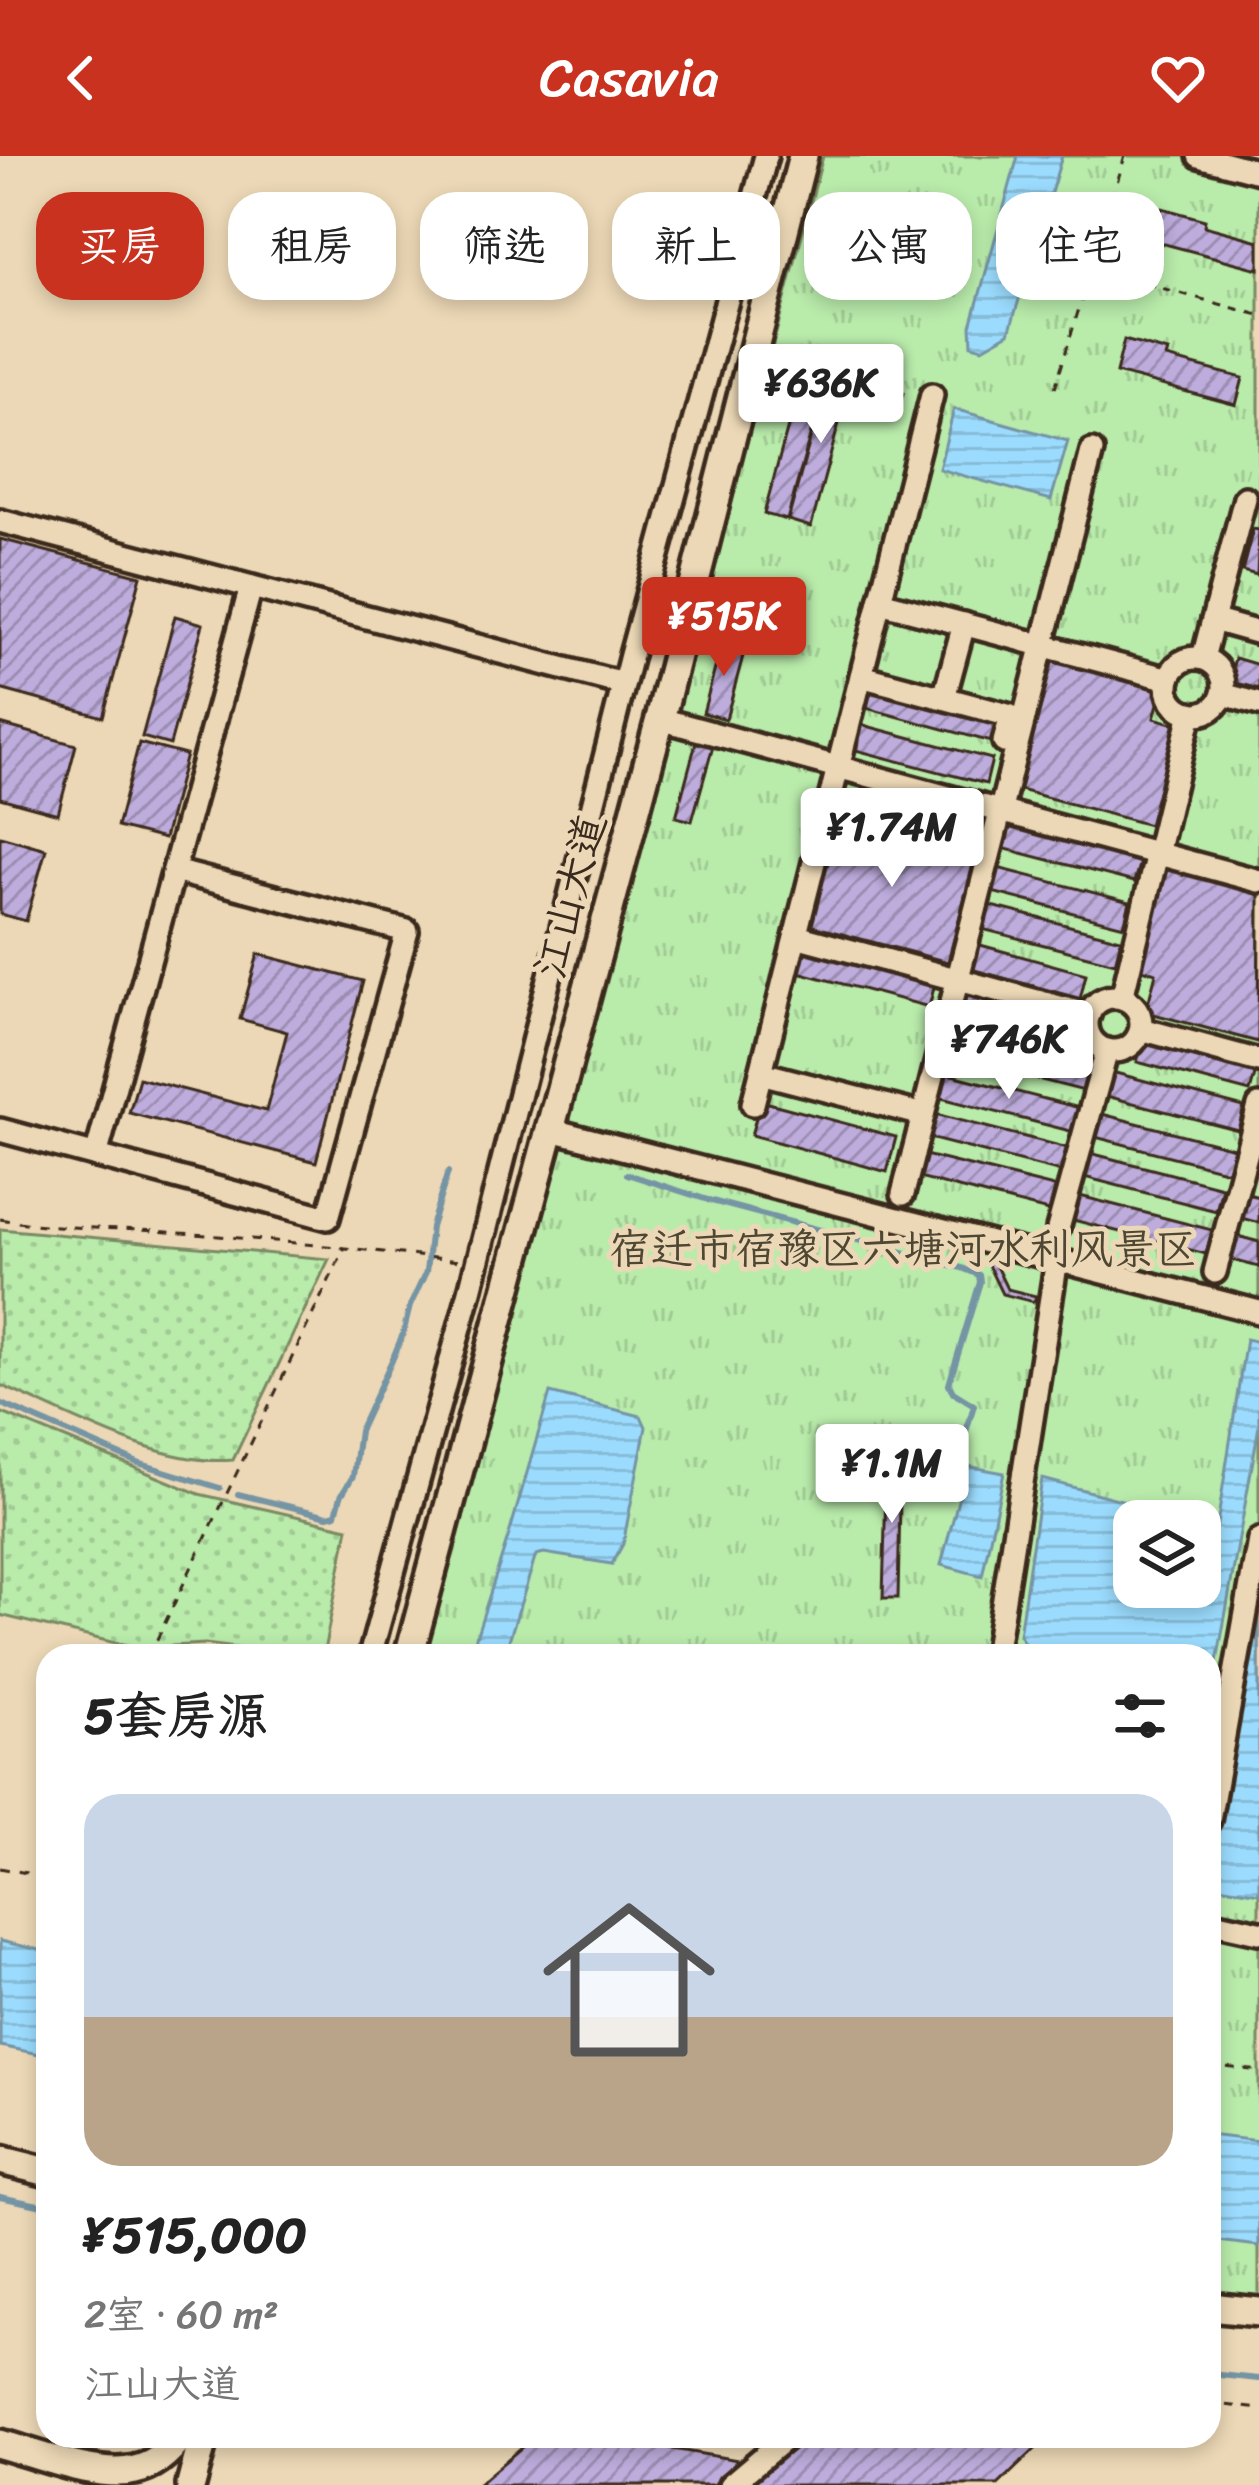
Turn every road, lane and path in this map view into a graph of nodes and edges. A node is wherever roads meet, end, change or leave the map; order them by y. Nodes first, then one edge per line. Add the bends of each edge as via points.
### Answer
1 (766, 156) edge
2 (803, 156) edge
3 (1125, 156) edge
4 (1199, 156) edge
5 (1259, 172) edge
6 (1114, 192) edge
7 (1164, 288) edge
8 (1081, 300) edge
9 (1259, 315) edge
10 (1055, 388) dead end
11 (932, 395) dead end
12 (1092, 451) dead end
13 (1245, 498) dead end
14 (0, 520) edge
15 (251, 587) junction
16 (880, 602) junction
17 (1213, 620) junction
18 (964, 624) junction
19 (1259, 633) edge
20 (1043, 645) junction
21 (1203, 658) junction
22 (861, 676) junction
23 (1169, 679) junction
24 (623, 685) junction
25 (1223, 694) junction
26 (944, 698) junction
27 (1259, 704) edge
28 (1191, 713) junction
29 (660, 719) junction
30 (1013, 761) junction
31 (838, 769) junction
32 (1000, 812) junction
33 (1156, 854) junction
34 (174, 871) junction
35 (1259, 881) edge
36 (796, 936) junction
37 (958, 980) junction
38 (1122, 998) junction
39 (1089, 1015) junction
40 (1141, 1029) junction
41 (1107, 1050) junction
42 (1259, 1061) edge
43 (761, 1073) junction
44 (753, 1104) dead end
45 (1259, 1106) edge
46 (923, 1115) junction
47 (0, 1130) edge
48 (552, 1130) junction
49 (96, 1156) junction
50 (903, 1194) dead end
51 (0, 1219) edge
52 (1058, 1229) dead end
53 (345, 1246) junction
54 (437, 1258) dead end
55 (1057, 1259) junction
56 (1215, 1272) dead end
57 (1259, 1312) edge
58 (1259, 1540) edge
59 (1253, 1611) edge
60 (155, 1644) edge
61 (373, 1644) edge
62 (412, 1644) edge
63 (997, 1644) edge
64 (1221, 1763) edge
65 (0, 1868) edge
66 (36, 1874) edge
67 (1221, 1924) edge
68 (1259, 1932) edge
69 (1221, 2066) edge
70 (1259, 2071) edge
71 (0, 2160) edge
72 (36, 2169) edge
73 (1221, 2308) edge
74 (1259, 2312) edge
75 (1221, 2404) edge
76 (1259, 2409) edge
77 (0, 2444) edge
78 (180, 2448) edge
79 (194, 2448) edge
80 (774, 2448) edge
81 (0, 2460) edge
82 (82, 2485) edge
83 (187, 2485) edge
84 (730, 2485) edge

1 - 24 street
2 - 29 main road, 江山大道
3 - 6 path
4 - 5 street
7 - 9 path
8 - 10 path
11 - 16 street
12 - 20 street
13 - 17 street
14 - 15 street
15 - 24 street
15 - 34 street
16 - 18 street
16 - 22 street
17 - 19 street
17 - 21 street
18 - 20 street
18 - 26 street
20 - 23 street
20 - 30 street
21 - 23 street via 1178,664
21 - 25 street via 1219,669
22 - 26 street
22 - 31 street
23 - 28 street via 1170,697
24 - 61 street
25 - 27 street
25 - 28 street via 1209,711
26 - 30 street via 1011,716 1000,758
28 - 33 street
29 - 31 street
29 - 48 main road, 江山大道
30 - 32 street
31 - 32 street
31 - 36 street
32 - 33 street
32 - 37 street
33 - 35 street
33 - 38 street
34 - 49 street
34 - 49 street via 407,931 395,976 328,1218
36 - 37 street
36 - 43 street
37 - 39 street
37 - 46 street
38 - 39 street via 1104,999
38 - 40 street via 1137,1008
39 - 41 street via 1090,1036
40 - 41 street via 1128,1048
40 - 42 street
41 - 52 street
43 - 44 street
43 - 46 street
45 - 56 street
46 - 50 street
47 - 49 street
48 - 55 street
48 - 62 main road, 江山大道
51 - 53 path
53 - 54 path
53 - 60 path
55 - 57 street
55 - 63 street
58 - 59 street
59 - 64 street
65 - 66 path
67 - 68 street
69 - 70 path
71 - 72 main road
73 - 74 main road
75 - 76 path
77 - 78 main road via 107,2471 134,2471
79 - 83 main road
80 - 84 street
81 - 82 main road

